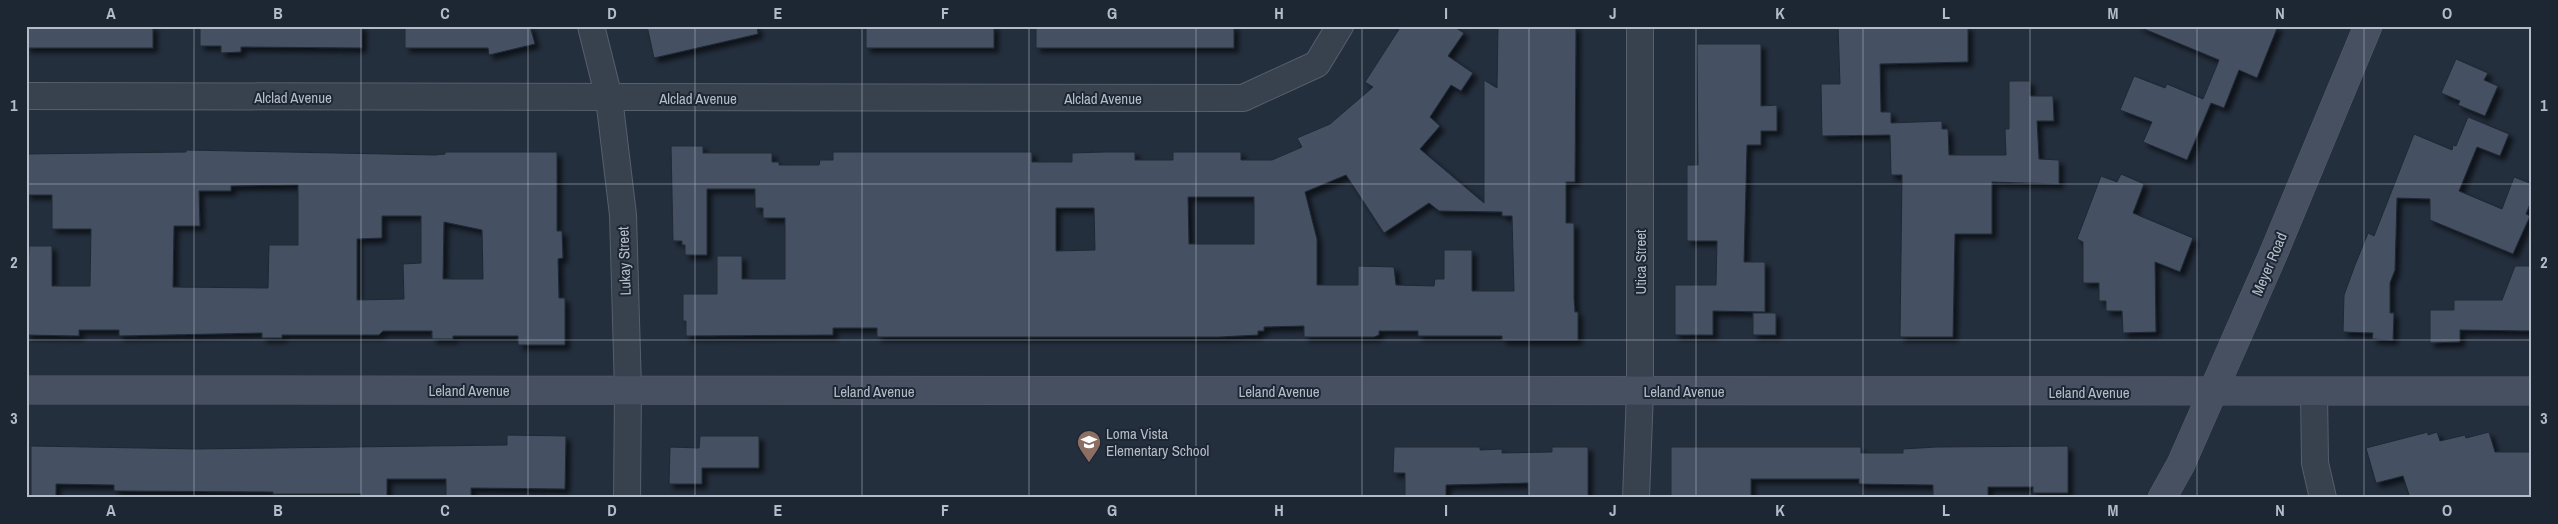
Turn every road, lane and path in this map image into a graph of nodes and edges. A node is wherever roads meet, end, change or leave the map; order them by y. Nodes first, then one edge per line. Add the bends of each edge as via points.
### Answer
1 (591, 26) edge
2 (1340, 26) edge
3 (1640, 26) edge
4 (2368, 26) edge
5 (26, 96) edge
6 (609, 98) junction
7 (26, 390) edge
8 (628, 390) junction
9 (1640, 391) junction
10 (2532, 391) edge
11 (2213, 392) junction
12 (2314, 392) junction
13 (627, 498) edge
14 (1636, 498) edge
15 (2162, 498) edge
16 (2323, 498) edge

1 - 6 street, Lukay Street
2 - 6 street, Alclad Avenue via 1317,64 1243,98
3 - 9 street, Utica Street
4 - 11 street, Meyer Road
5 - 6 street, Alclad Avenue
6 - 8 street, Lukay Street via 622,215
7 - 8 street, Leland Avenue
8 - 9 street, Leland Avenue
8 - 13 street, Lukay Street
9 - 11 street, Leland Avenue
9 - 14 street, Utica Street
10 - 12 street, Leland Avenue
11 - 12 street, Leland Avenue
11 - 15 street, Meyer Road
12 - 16 street via 2315,463

